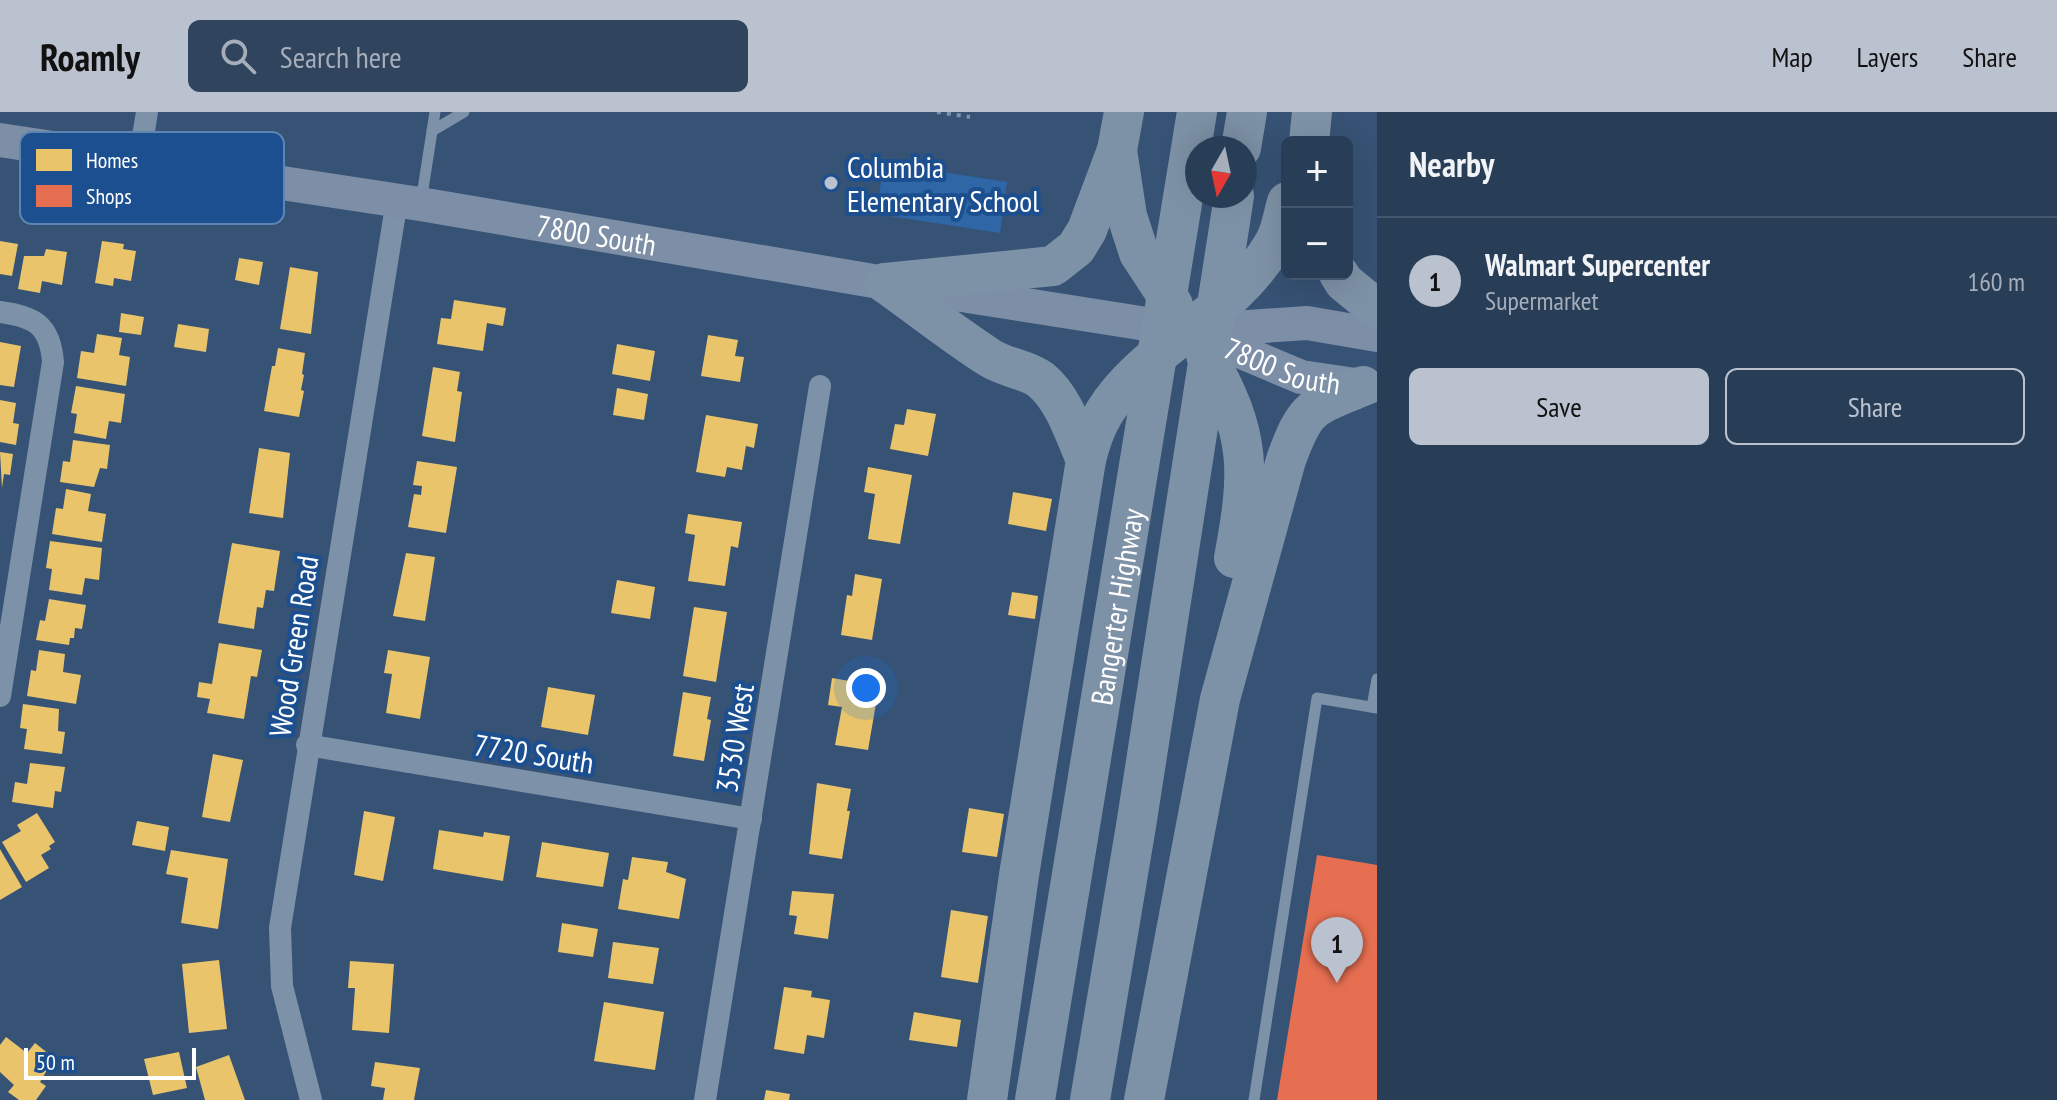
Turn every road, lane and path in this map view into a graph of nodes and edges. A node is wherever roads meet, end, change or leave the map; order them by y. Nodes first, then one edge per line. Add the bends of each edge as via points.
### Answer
1 (147, 112) edge
2 (435, 112) edge
3 (464, 112) edge
4 (937, 112) edge
5 (1197, 112) edge
6 (1247, 112) edge
7 (970, 117) dead end
8 (432, 131) junction
9 (1120, 131) edge
10 (144, 132) edge
11 (1243, 136) edge
12 (0, 140) edge
13 (20, 143) edge
14 (284, 183) edge
15 (408, 202) junction
16 (1232, 208) edge
17 (1285, 208) edge
18 (1343, 280) edge
19 (885, 283) junction
20 (1377, 309) edge
21 (0, 312) edge
22 (1191, 331) junction
23 (1377, 335) edge
24 (820, 386) dead end
25 (1370, 387) edge
26 (1086, 460) junction
27 (1377, 679) edge
28 (0, 696) edge
29 (1220, 699) junction
30 (1374, 707) edge
31 (307, 745) junction
32 (751, 819) junction
33 (311, 1100) edge
34 (705, 1100) edge
35 (987, 1100) edge
36 (1035, 1100) edge
37 (1090, 1100) edge
38 (1144, 1100) edge
39 (1254, 1100) edge

1 - 10 street
2 - 8 lane
3 - 8 lane
4 - 7 path
5 - 36 highway, Bangerter Highway
6 - 11 highway
8 - 15 lane
9 - 19 highway via 1087,230 1076,248 1053,266
9 - 22 highway via 1127,216 1139,253
12 - 13 main road, 7800 South
14 - 15 main road, 7800 South
15 - 19 main road, 7800 South
15 - 31 street, Wood Green Road
16 - 37 highway, Bangerter Highway
17 - 22 highway via 1276,240 1253,276
18 - 20 highway
19 - 22 main road, 7800 South
19 - 26 highway via 994,360 1040,380 1068,418
21 - 28 street via 39,325 47,333 53,362
22 - 23 main road, 7800 South via 1307,323
22 - 25 main road, 7800 South via 1301,377
22 - 26 highway via 1119,393 1093,435
22 - 29 highway via 1220,380 1244,450 1245,499
24 - 32 street, 3530 West
25 - 29 highway via 1315,406 1301,424 1286,460
26 - 35 highway
27 - 30 lane
29 - 38 highway
30 - 39 lane via 1317,698
31 - 32 street, 7720 South
31 - 33 street, Wood Green Road via 280,928 282,986
32 - 34 street, 3530 West

